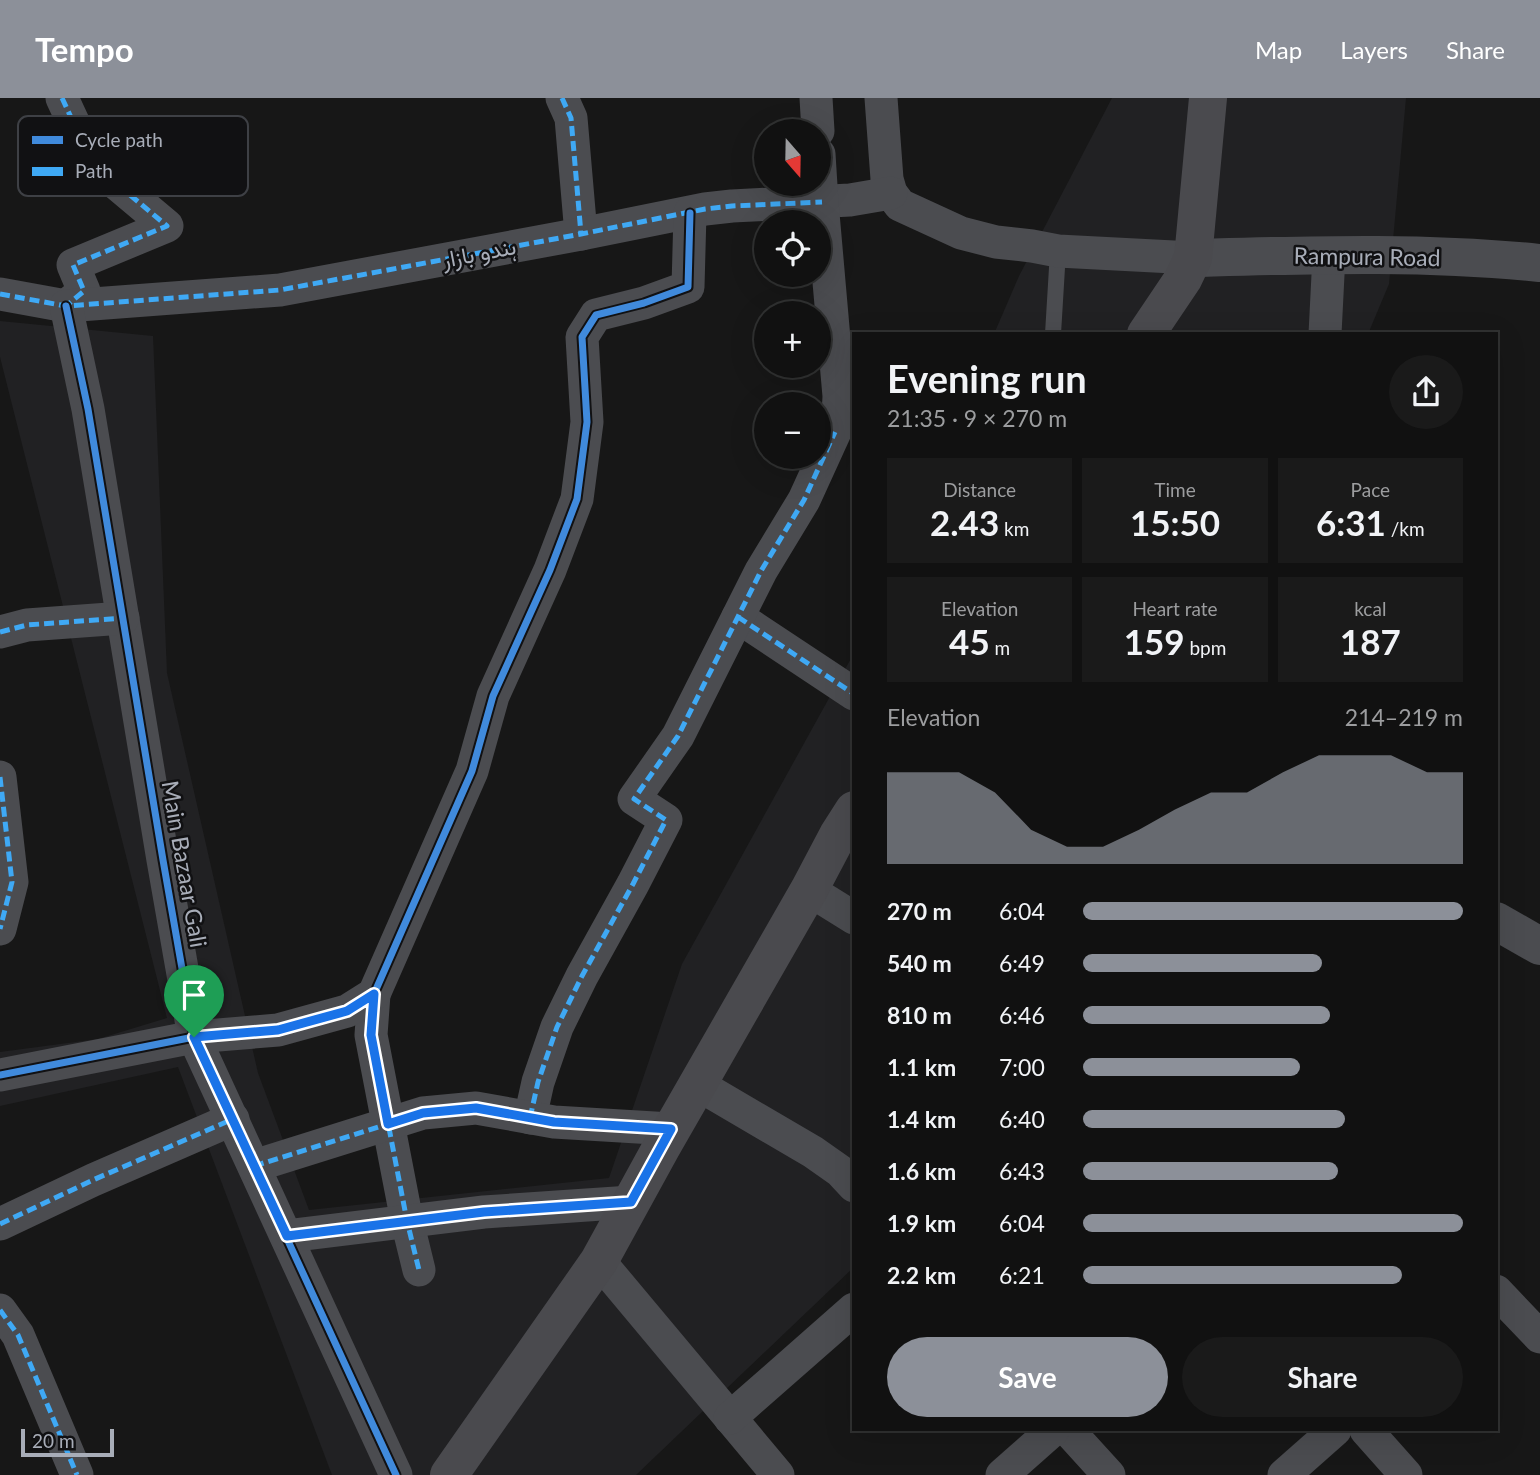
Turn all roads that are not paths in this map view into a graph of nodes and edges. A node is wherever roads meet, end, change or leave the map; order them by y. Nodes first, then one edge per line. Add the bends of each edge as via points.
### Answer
1 (62, 98) edge
2 (562, 98) edge
3 (816, 98) edge
4 (881, 98) edge
5 (1208, 98) edge
6 (70, 116) edge
7 (817, 119) edge
8 (891, 193) junction
9 (131, 196) edge
10 (822, 196) edge
11 (822, 202) junction
12 (690, 212) junction
13 (581, 234) junction
14 (1058, 251) junction
15 (1329, 255) junction
16 (1193, 258) junction
17 (1540, 264) edge
18 (0, 294) edge
19 (66, 306) junction
20 (1053, 332) edge
21 (1147, 332) edge
22 (1325, 332) edge
23 (737, 617) junction
24 (123, 618) junction
25 (0, 632) edge
26 (852, 693) edge
27 (0, 778) edge
28 (852, 813) edge
29 (808, 890) junction
30 (852, 917) edge
31 (1498, 922) edge
32 (0, 929) edge
33 (1540, 946) edge
34 (374, 994) junction
35 (194, 1037) junction
36 (0, 1075) edge
37 (697, 1084) junction
38 (530, 1118) junction
39 (233, 1119) junction
40 (388, 1124) junction
41 (671, 1129) junction
42 (254, 1166) junction
43 (852, 1184) edge
44 (631, 1202) junction
45 (407, 1222) junction
46 (0, 1224) edge
47 (287, 1236) junction
48 (599, 1261) junction
49 (419, 1270) dead end
50 (1498, 1293) edge
51 (0, 1310) edge
52 (852, 1312) edge
53 (1540, 1337) edge
54 (730, 1418) junction
55 (1053, 1431) edge
56 (1069, 1431) edge
57 (1334, 1431) edge
58 (1367, 1431) edge
59 (77, 1475) edge
60 (396, 1475) edge
61 (449, 1475) edge
62 (778, 1475) edge
63 (1002, 1475) edge
64 (1109, 1475) edge
65 (1284, 1475) edge
66 (1406, 1475) edge

1 - 6 street
2 - 13 street via 571,118
3 - 7 street
4 - 8 street
5 - 16 main road
8 - 11 street, ہندو بازار
8 - 14 street via 900,205 961,233
9 - 19 street via 167,226 73,265 84,291
10 - 11 street
11 - 12 street, ہندو بازار
11 - 23 street via 839,396 835,432 804,500
12 - 13 street, ہندو بازار
12 - 34 street via 688,287 596,315 582,337 587,422 577,499 493,696 472,771
13 - 19 street, ہندو بازار via 280,290
14 - 16 street
14 - 20 lane
15 - 16 street, Rampura Road
15 - 17 street, Rampura Road
15 - 22 street
16 - 21 main road
18 - 19 street, ہندو بازار
19 - 24 street, Main Bazaar Gali
23 - 26 street
23 - 38 street via 678,736 634,799 666,820 557,1027
24 - 25 street via 27,625
24 - 35 street, Main Bazaar Gali
27 - 32 street via 12,883
28 - 29 main road
29 - 30 street
29 - 37 main road
31 - 33 street
34 - 35 street via 347,1011 278,1030
34 - 40 street via 371,1035
35 - 36 street
35 - 39 street, Main Bazaar Gali
37 - 41 main road
37 - 43 street via 813,1152
38 - 40 street via 476,1108 423,1113
38 - 41 street
39 - 42 street, Main Bazaar Gali
39 - 46 street
40 - 42 street
40 - 45 street
41 - 44 main road
42 - 47 street, Main Bazaar Gali
44 - 45 street
44 - 48 main road
45 - 47 street
45 - 49 street
47 - 60 street, Main Bazaar Gali
48 - 54 street
48 - 61 main road
50 - 53 street
51 - 59 street via 18,1335
52 - 54 street
54 - 62 street
55 - 63 street
56 - 64 street
57 - 65 street
58 - 66 street

